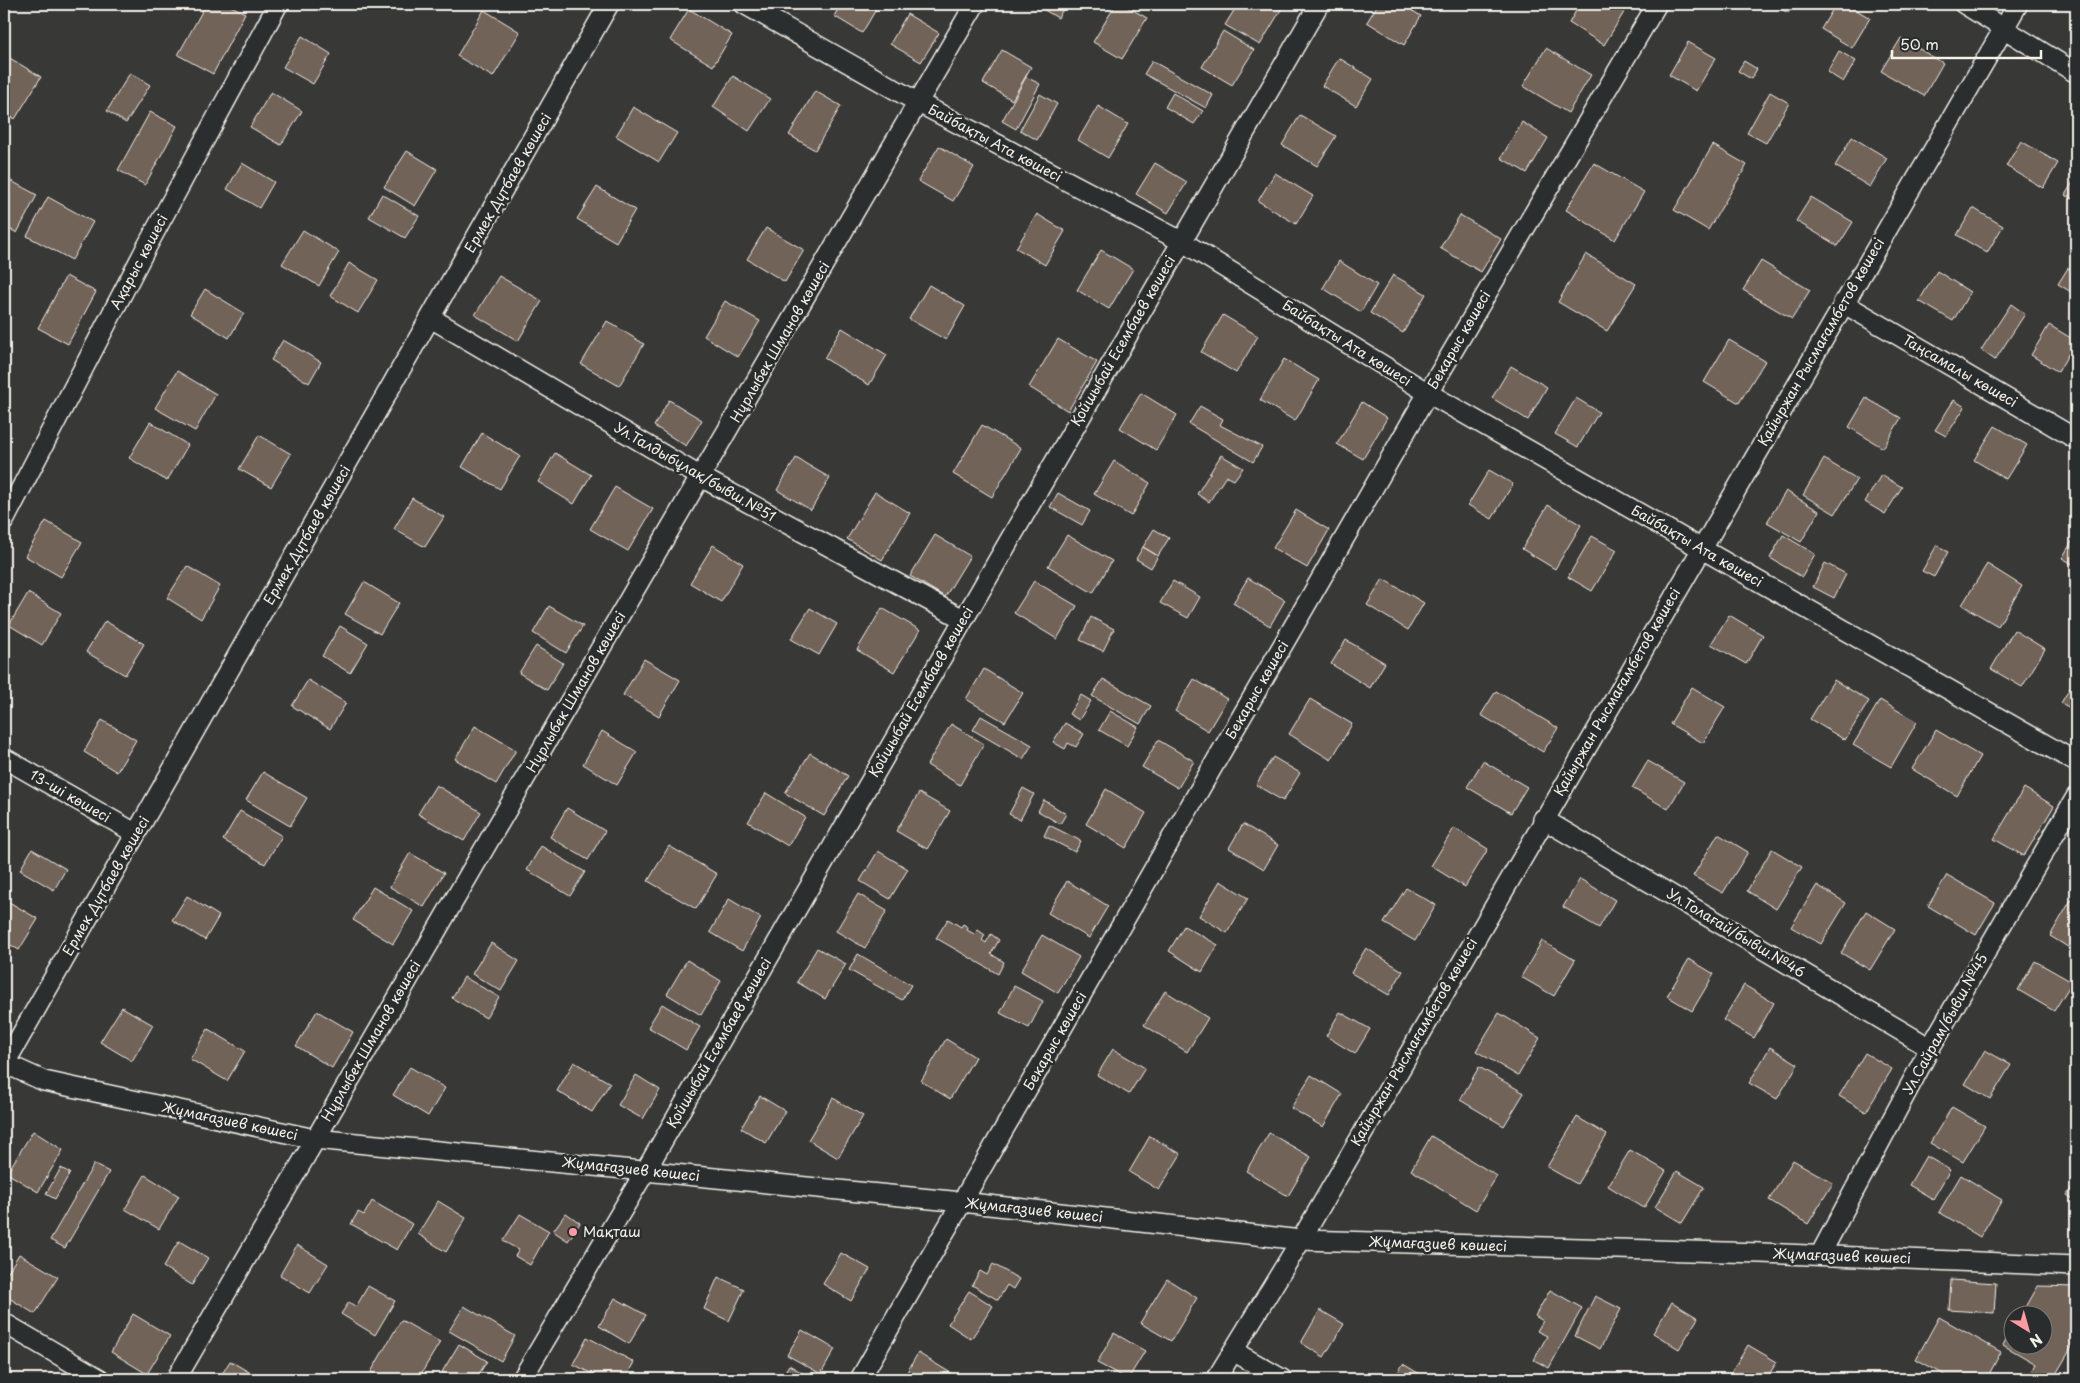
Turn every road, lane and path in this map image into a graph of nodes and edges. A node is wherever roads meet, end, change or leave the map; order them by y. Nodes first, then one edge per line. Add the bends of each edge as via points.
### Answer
1 (278, 4) edge
2 (609, 4) edge
3 (744, 4) edge
4 (975, 4) edge
5 (1319, 4) edge
6 (1657, 4) edge
7 (1964, 4) edge
8 (2018, 4) edge
9 (2004, 28) junction
10 (2076, 73) edge
11 (918, 103) junction
12 (1182, 241) junction
13 (1844, 303) junction
14 (431, 318) junction
15 (1428, 393) junction
16 (2076, 439) edge
17 (701, 477) junction
18 (4, 521) edge
19 (1700, 548) junction
20 (963, 619) junction
21 (4, 758) edge
22 (2076, 762) edge
23 (2076, 797) edge
24 (1543, 819) junction
25 (136, 834) junction
26 (1930, 1048) junction
27 (4, 1064) edge
28 (314, 1139) junction
29 (646, 1170) junction
30 (962, 1202) junction
31 (1300, 1240) junction
32 (1820, 1255) junction
33 (2076, 1266) edge
34 (4, 1323) edge
35 (1233, 1351) junction
36 (100, 1379) edge
37 (176, 1379) edge
38 (522, 1379) edge
39 (860, 1379) edge
40 (1216, 1379) edge
41 (1282, 1379) edge

1 - 18 street, Ақарыс көшесi
2 - 14 street, Ермек Дүтбаев көшесi
3 - 11 street, Байбақты Ата көшесі
4 - 11 street, Нұрлыбек Шманов көшесі
5 - 12 street, Қойшыбай Есембаев көшесі
6 - 15 street, Бекарыс көшесі
7 - 9 street
8 - 9 street, Қайыржан Рысмағамбетов көшесі
9 - 10 street
9 - 13 street, Қайыржан Рысмағамбетов көшесі
11 - 12 street, Байбақты Ата көшесі
11 - 17 street, Нұрлыбек Шманов көшесі
12 - 15 street, Байбақты Ата көшесі
12 - 20 street, Қойшыбай Есембаев көшесі
13 - 16 street, Таңсамалы көшесі
13 - 19 street, Қайыржан Рысмағамбетов көшесі
14 - 17 street, Ул.Талдыбұлақ/бывш.№51
14 - 25 street, Ермек Дүтбаев көшесi
15 - 19 street, Байбақты Ата көшесі
15 - 30 street, Бекарыс көшесі
17 - 20 street, Ул.Талдыбұлақ/бывш.№51
17 - 28 street, Нұрлыбек Шманов көшесі
19 - 22 street, Байбақты Ата көшесі
19 - 24 street, Қайыржан Рысмағамбетов көшесі
20 - 29 street, Қойшыбай Есембаев көшесі
21 - 25 street, 13-ші көшесi
23 - 26 street, Ул.Сайрам/бывш.№45
24 - 26 street, Ул.Толағай/бывш.№46
24 - 31 street, Қайыржан Рысмағамбетов көшесі
25 - 27 street, Ермек Дүтбаев көшесi
26 - 32 street, Ул.Сайрам/бывш.№45
27 - 28 street, Жұмағазиев көшесі via 44,1081
28 - 29 street, Жұмағазиев көшесі
28 - 37 street, Нұрлыбек Шманов көшесі
29 - 30 street, Жұмағазиев көшесі
29 - 38 street, Қойшыбай Есембаев көшесі
30 - 31 street, Жұмағазиев көшесі
30 - 39 street, Бекарыс көшесі
31 - 32 street, Жұмағазиев көшесі
31 - 35 street, Қайыржан Рысмағамбетов көшесі
32 - 33 street, Жұмағазиев көшесі
34 - 36 street
35 - 40 street, Қайыржан Рысмағамбетов көшесі
35 - 41 street

